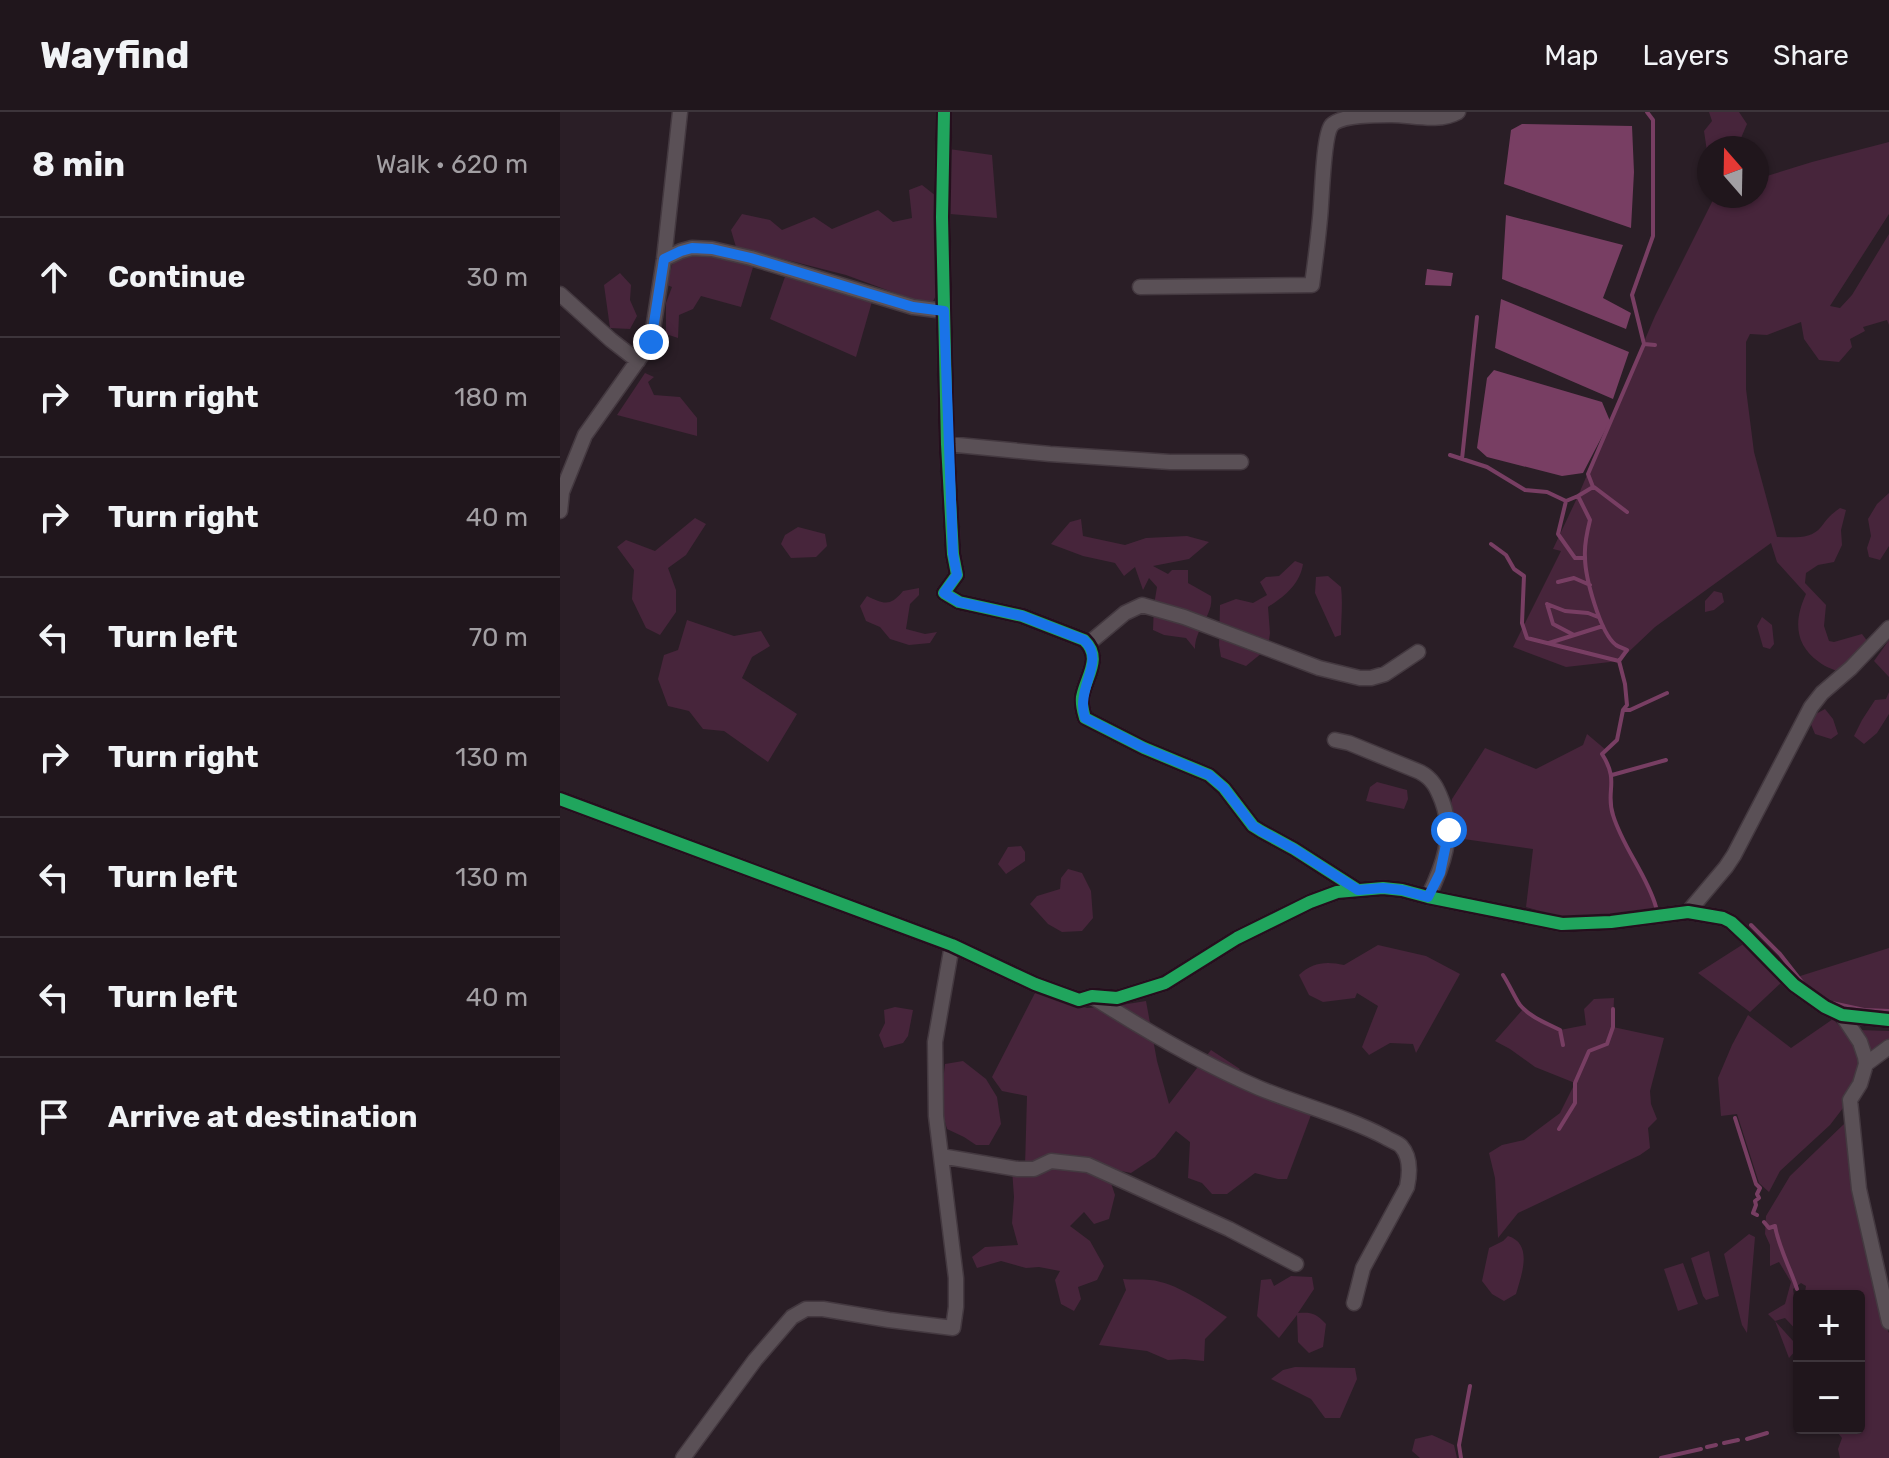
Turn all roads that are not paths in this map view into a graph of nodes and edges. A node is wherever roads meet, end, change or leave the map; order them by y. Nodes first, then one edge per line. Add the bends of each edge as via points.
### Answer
1 (680, 112) edge
2 (944, 112) edge
3 (1458, 112) edge
4 (664, 259) junction
5 (1140, 287) dead end
6 (560, 294) edge
7 (944, 311) junction
8 (638, 361) junction
9 (947, 444) junction
10 (1241, 462) dead end
11 (560, 511) edge
12 (1889, 628) edge
13 (1088, 644) junction
14 (1418, 652) dead end
15 (1335, 740) dead end
16 (560, 799) edge
17 (1358, 890) junction
18 (1428, 897) junction
19 (1688, 912) junction
20 (952, 945) junction
21 (1092, 996) junction
22 (1842, 1015) junction
23 (1889, 1020) edge
24 (1889, 1047) edge
25 (1866, 1064) junction
26 (941, 1156) junction
27 (1296, 1264) dead end
28 (1354, 1303) dead end
29 (1889, 1322) edge
30 (683, 1458) edge

1 - 4 street
2 - 7 street
3 - 5 street via 1442,117 1345,119 1331,126 1312,285
4 - 7 street via 692,248 712,249 913,307
4 - 8 street via 651,342
6 - 8 street
7 - 9 street
8 - 11 street via 585,435 562,492
9 - 10 street via 1170,462
9 - 13 street via 957,575 944,593 962,603 1022,616
12 - 19 street via 1811,707 1734,855
13 - 14 street via 1142,605 1360,678 1378,677
13 - 17 street via 1094,657 1082,701 1085,718 1209,775 1253,826
15 - 18 street via 1434,782 1449,830 1440,873
16 - 20 street
17 - 18 street via 1392,889
17 - 21 street via 1310,902 1165,983 1117,998
18 - 19 street via 1562,924
19 - 22 street via 1731,922 1794,985
20 - 21 street via 1057,993 1079,1000
20 - 26 street via 935,1042
21 - 28 street via 1214,1068 1400,1145 1411,1172 1407,1187 1363,1268
22 - 23 street
22 - 25 street via 1860,1042
24 - 25 street
25 - 29 street via 1850,1100 1859,1189
26 - 27 street via 1018,1169 1051,1161 1088,1165
26 - 30 street via 956,1278 953,1328 806,1309 792,1317 755,1360

